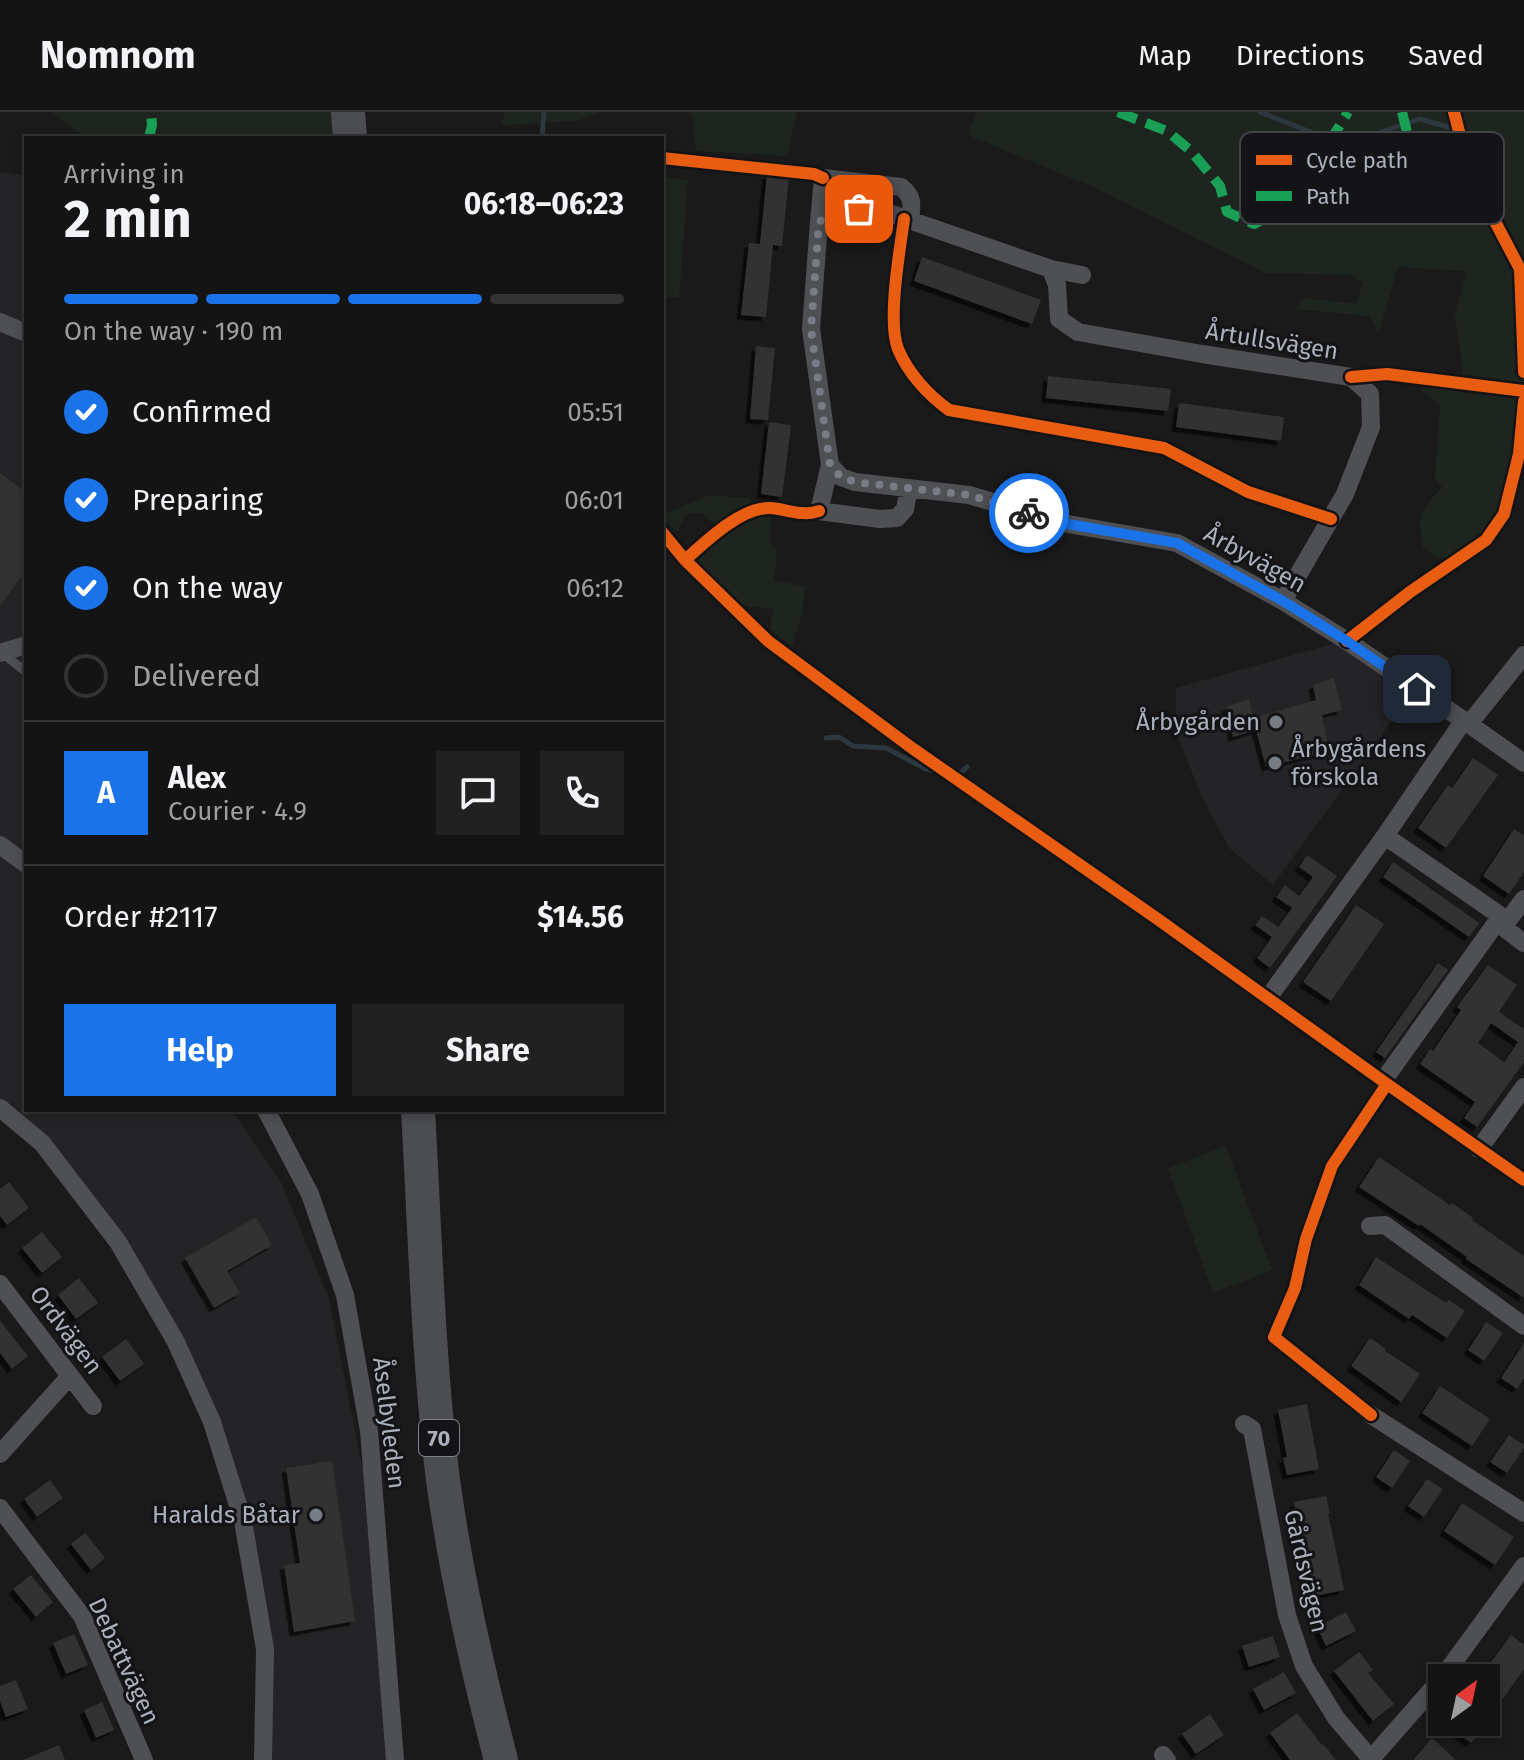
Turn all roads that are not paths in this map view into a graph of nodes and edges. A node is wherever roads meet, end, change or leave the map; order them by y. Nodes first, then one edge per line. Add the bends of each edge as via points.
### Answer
1 (348, 112) edge
2 (367, 112) edge
3 (350, 136) edge
4 (369, 136) edge
5 (910, 220) junction
6 (819, 222) junction
7 (1051, 269) junction
8 (1082, 275) dead end
9 (0, 322) edge
10 (24, 332) edge
11 (830, 465) junction
12 (909, 488) junction
13 (1283, 601) junction
14 (24, 646) edge
15 (0, 652) edge
16 (1524, 655) edge
17 (24, 670) edge
18 (1466, 722) junction
19 (1524, 763) edge
20 (1385, 836) junction
21 (0, 845) edge
22 (24, 863) edge
23 (1524, 899) edge
24 (1502, 922) junction
25 (1524, 943) edge
26 (1268, 998) dead end
27 (1383, 1081) dead end
28 (1524, 1087) edge
29 (0, 1108) edge
30 (267, 1112) edge
31 (400, 1112) edge
32 (418, 1112) edge
33 (1479, 1149) dead end
34 (1370, 1226) dead end
35 (0, 1284) edge
36 (1524, 1326) edge
37 (70, 1376) junction
38 (93, 1406) dead end
39 (1371, 1415) dead end
40 (1244, 1424) dead end
41 (0, 1454) edge
42 (0, 1508) edge
43 (1524, 1513) edge
44 (1524, 1566) edge
45 (1517, 1592) edge
46 (1454, 1664) edge
47 (1428, 1694) edge
48 (144, 1760) edge
49 (263, 1760) edge
50 (395, 1760) edge
51 (482, 1760) edge
52 (501, 1760) edge
53 (1371, 1760) edge

1 - 3 highway
2 - 4 highway
5 - 6 street via 880,210 838,207
5 - 6 street via 909,193 901,187 823,178
5 - 7 street
6 - 11 street via 811,329
7 - 8 street
7 - 13 street, Årtullsvägen via 1059,319 1078,332 1351,377 1370,394 1371,427 1345,494
9 - 10 street
11 - 12 street, Årbyvägen via 855,482
11 - 12 street via 819,511 897,518 905,509
12 - 13 street, Årbyvägen via 969,495 1068,524 1177,543
13 - 18 street, Årbyvägen
14 - 15 street
15 - 17 lane
16 - 18 street
18 - 19 street, Årbyvägen
18 - 20 street
20 - 24 street
20 - 26 street
21 - 22 street
23 - 24 street
24 - 25 street
24 - 27 street
28 - 33 street
29 - 49 street via 42,1143 118,1242 176,1342 212,1422 243,1521 265,1649
30 - 50 street, Åselbyleden via 310,1194 345,1295 369,1431
31 - 51 highway, 70 via 425,1481 451,1635
32 - 52 highway, 70 via 444,1482 469,1628
34 - 36 street via 1385,1225
35 - 37 street, Ordvägen
37 - 38 street, Ordvägen
37 - 41 street
39 - 43 street
40 - 53 street, Gårdsvägen via 1252,1429 1287,1615 1304,1666 1336,1718
42 - 48 street, Debattvägen via 82,1616
44 - 45 street
45 - 46 street
47 - 53 street

